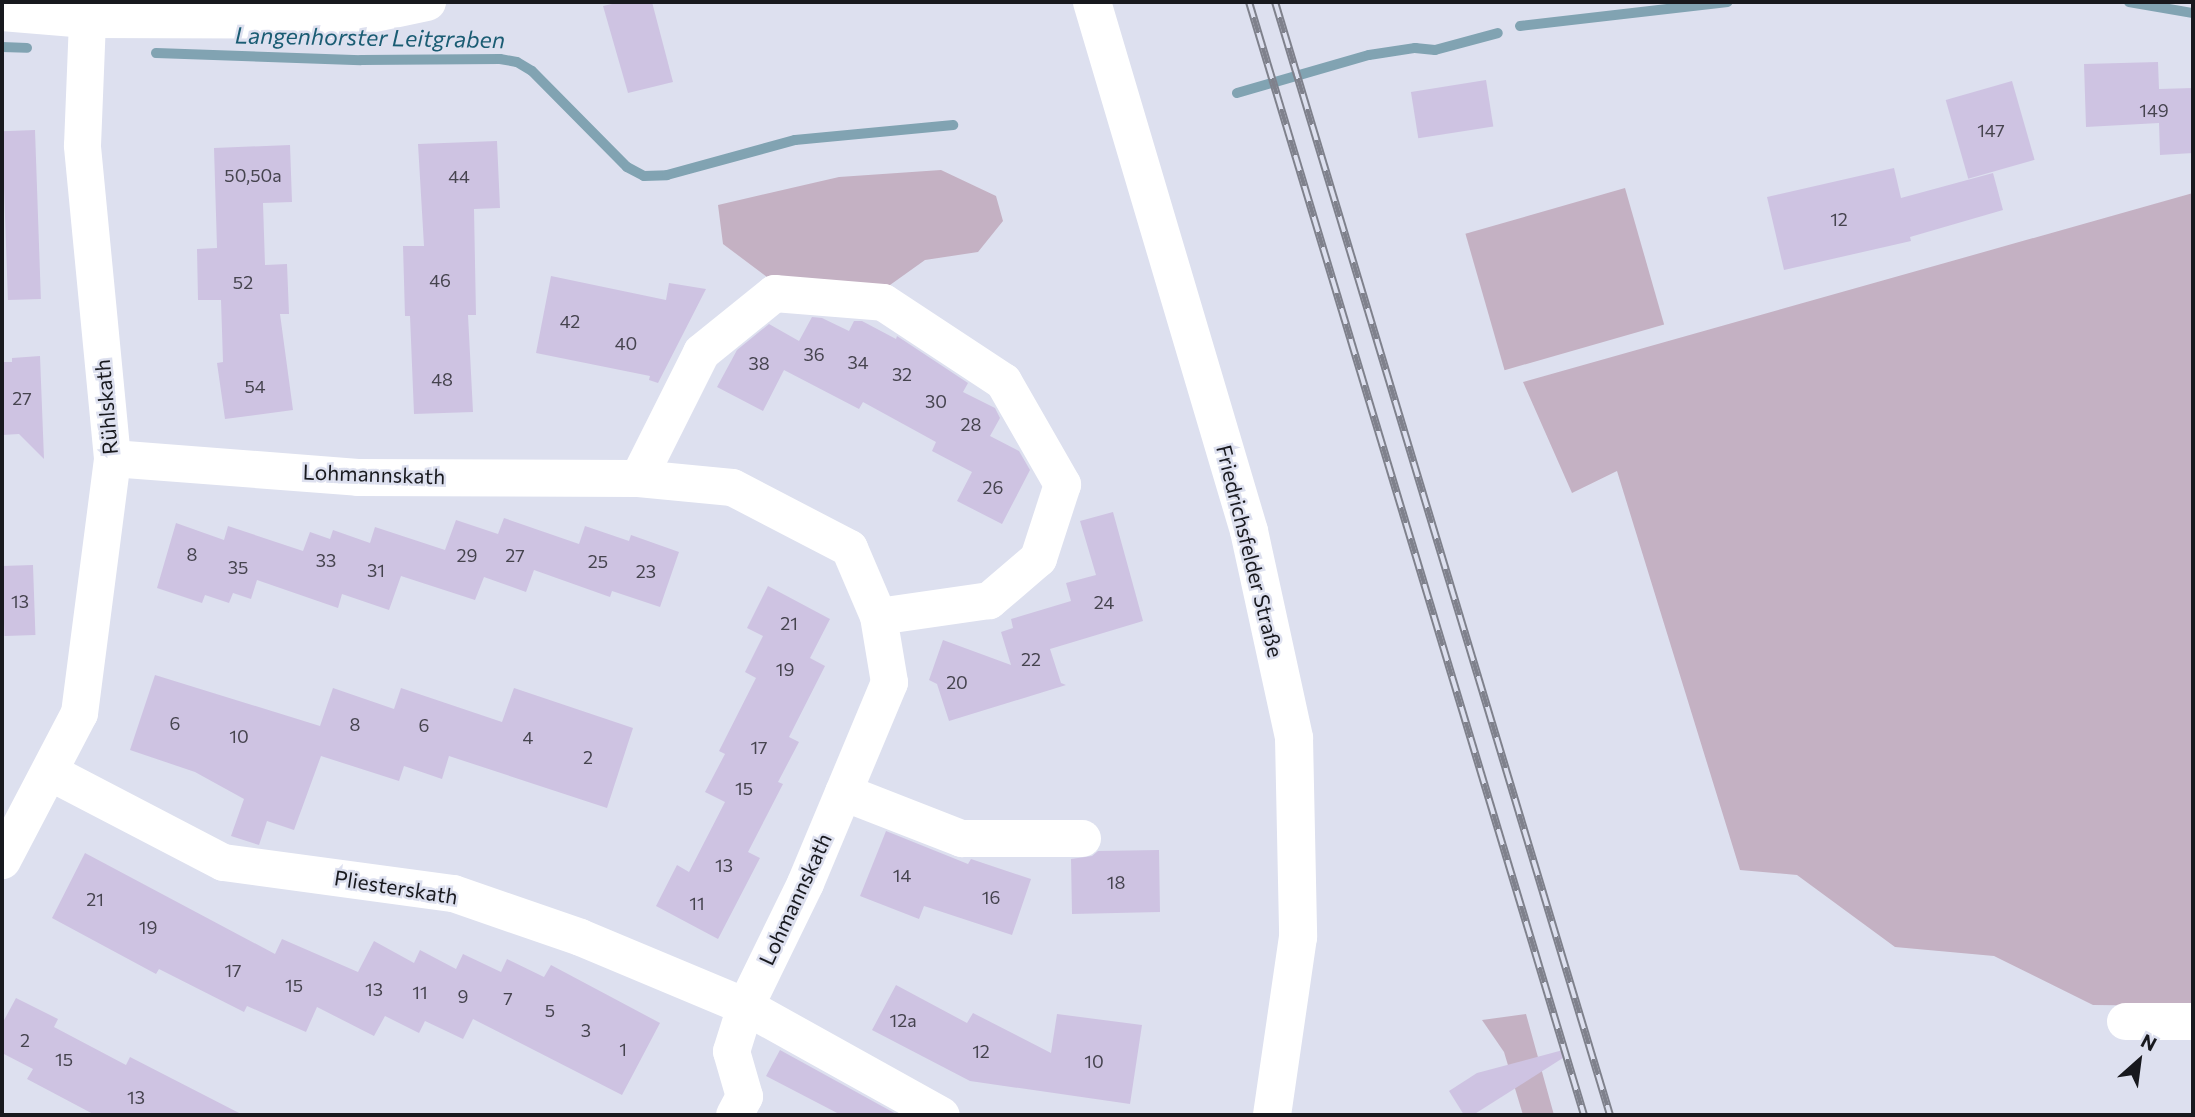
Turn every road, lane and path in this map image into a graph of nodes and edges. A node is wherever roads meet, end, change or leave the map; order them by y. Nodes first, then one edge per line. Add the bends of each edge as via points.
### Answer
1 (427, 2) edge
2 (1092, 2) edge
3 (2, 12) edge
4 (87, 19) junction
5 (111, 458) junction
6 (638, 478) junction
7 (878, 616) junction
8 (50, 772) junction
9 (843, 792) junction
10 (1082, 838) dead end
11 (2, 860) edge
12 (745, 1006) junction
13 (2125, 1021) dead end
14 (2193, 1021) edge
15 (734, 1115) edge
16 (941, 1115) edge
17 (1272, 1115) edge

1 - 4 main road via 342,20
2 - 17 main road, Friedrichsfelder Straße via 1250,531 1294,738 1298,937
3 - 4 main road
4 - 5 street, Rühlskath via 82,145
5 - 6 street, Lohmannskath via 357,477
5 - 8 street, Rühlskath via 79,713
6 - 7 street, Lohmannskath via 732,486 849,548
6 - 7 street via 701,352 774,293 883,302 1003,381 1062,484 1038,558 989,600
7 - 9 street, Lohmannskath via 888,682
8 - 11 street, Rühlskath
8 - 12 street, Pliesterskath via 223,862 453,892 580,937
9 - 10 street via 961,838
9 - 12 street, Lohmannskath
12 - 15 street, Lohmannskath via 731,1051 744,1096
12 - 16 street
13 - 14 street

